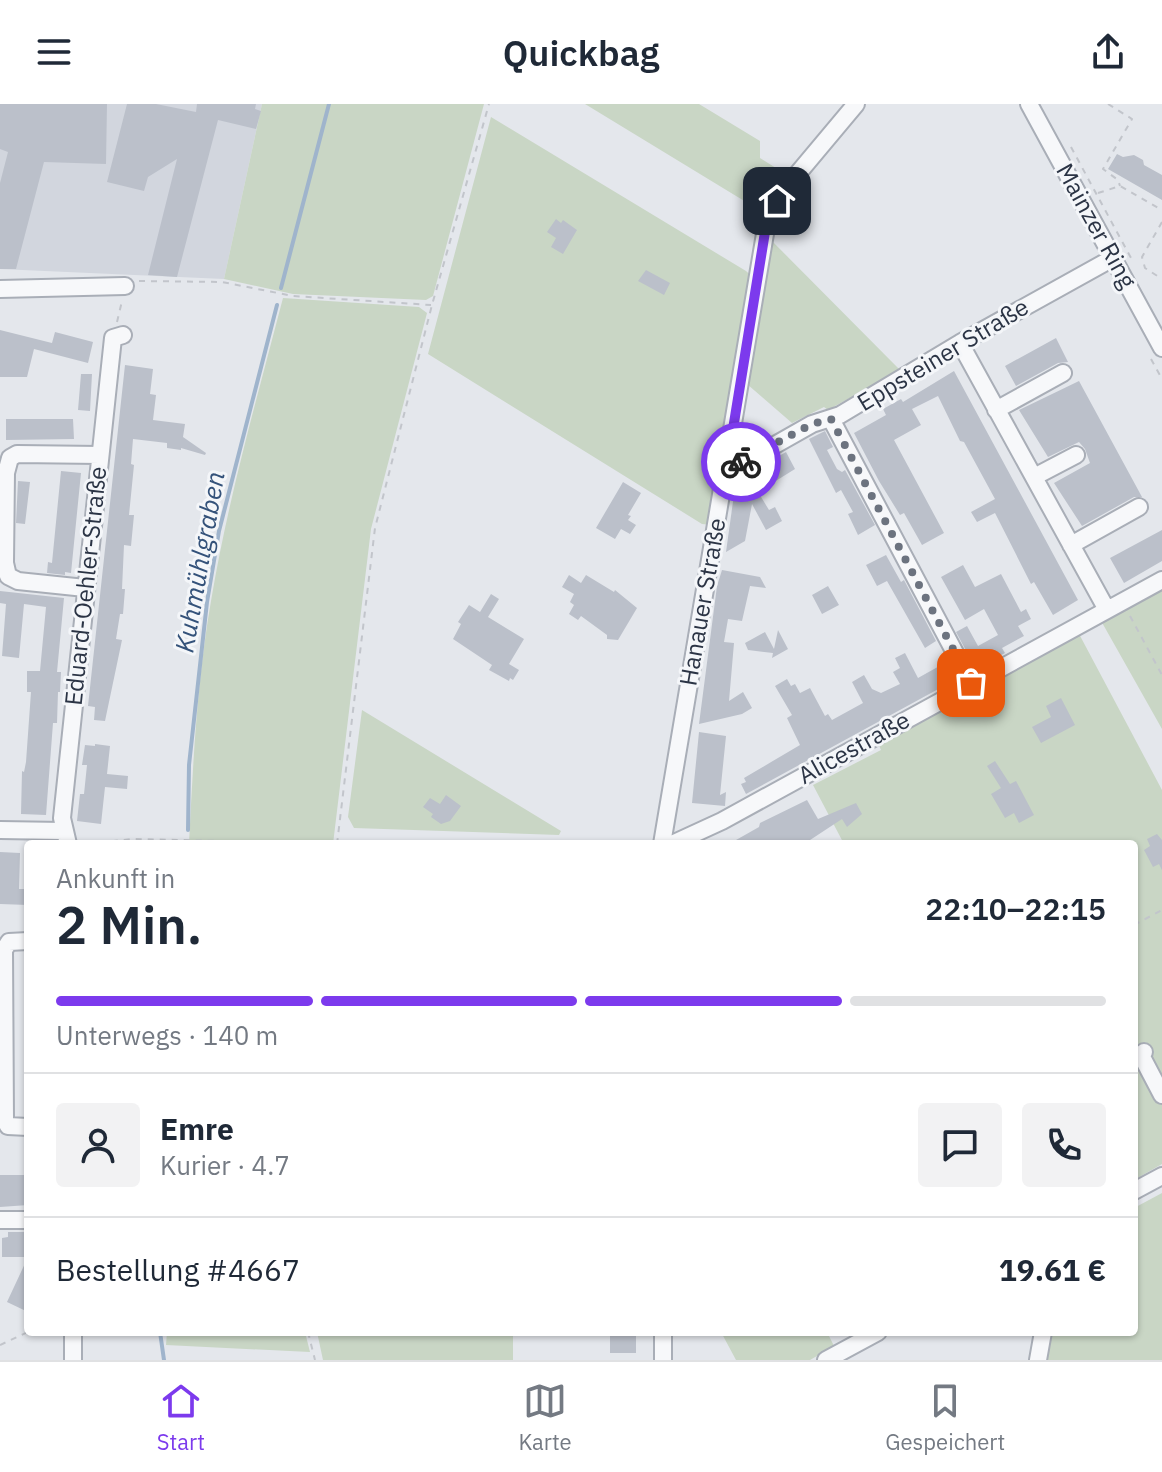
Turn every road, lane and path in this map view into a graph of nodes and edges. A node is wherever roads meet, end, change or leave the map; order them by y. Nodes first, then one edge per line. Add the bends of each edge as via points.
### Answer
1 (489, 104) edge
2 (856, 104) edge
3 (1029, 104) edge
4 (1108, 104) edge
5 (1068, 142) dead end
6 (1120, 186) junction
7 (1097, 193) junction
8 (1162, 210) edge
9 (1162, 222) edge
10 (1131, 257) dead end
11 (1113, 258) junction
12 (1145, 268) junction
13 (1138, 270) dead end
14 (1162, 279) edge
15 (125, 286) junction
16 (0, 289) edge
17 (432, 305) junction
18 (120, 327) joint
19 (960, 343) junction
20 (1162, 348) edge
21 (1063, 373) dead end
22 (996, 410) junction
23 (831, 419) junction
24 (100, 455) junction
25 (1076, 455) dead end
26 (727, 466) junction
27 (1034, 477) junction
28 (1139, 507) dead end
29 (1071, 545) junction
30 (1162, 580) edge
31 (85, 588) junction
32 (1114, 606) junction
33 (1162, 675) edge
34 (971, 683) junction
35 (0, 830) edge
36 (65, 838) edge
37 (123, 840) edge
38 (173, 840) edge
39 (338, 840) edge
40 (663, 840) edge
41 (681, 840) edge
42 (1162, 910) edge
43 (1138, 923) edge
44 (24, 941) edge
45 (1144, 1052) dead end
46 (1162, 1095) edge
47 (24, 1127) edge
48 (1162, 1176) edge
49 (1138, 1189) edge
50 (0, 1220) edge
51 (24, 1220) edge
52 (24, 1334) edge
53 (73, 1336) edge
54 (309, 1336) edge
55 (663, 1336) edge
56 (871, 1336) edge
57 (1042, 1336) edge
58 (0, 1345) edge
59 (73, 1360) edge
60 (315, 1360) edge
61 (663, 1360) edge
62 (826, 1360) edge
63 (1038, 1360) edge

1 - 17 path
2 - 26 street, Hanauer Straße via 784,190 767,222
3 - 11 street, Mainzer Ring
4 - 6 path via 1132,119 1103,169
5 - 7 path
6 - 7 path
6 - 8 path
7 - 10 path
9 - 12 path via 1143,254
11 - 19 street, Eppsteiner Straße
11 - 20 street, Mainzer Ring
12 - 13 path
12 - 14 path
15 - 16 street
15 - 17 path via 149,280 209,281 293,296
15 - 18 path
17 - 39 path via 375,528
18 - 24 street, Eduard-Oehler-Straße via 113,338
19 - 22 street
19 - 23 street, Eppsteiner Straße
21 - 22 street
22 - 27 street
23 - 26 street, Eppsteiner Straße
23 - 34 street
24 - 31 street, Eduard-Oehler-Straße
24 - 31 street via 17,454 10,458 6,473 8,576
25 - 27 street
26 - 40 street, Hanauer Straße
27 - 29 street
28 - 29 street
29 - 32 street
30 - 32 street, Alicestraße
31 - 36 street, Eduard-Oehler-Straße via 62,818
32 - 33 path
32 - 34 street, Alicestraße
34 - 41 street, Alicestraße
35 - 36 street
37 - 38 path
42 - 43 path
44 - 47 street via 4,947 5,1120 8,1126
45 - 46 street
48 - 49 street
50 - 51 street
52 - 58 path
53 - 59 street
54 - 60 path
55 - 61 street
56 - 62 street
57 - 63 street

